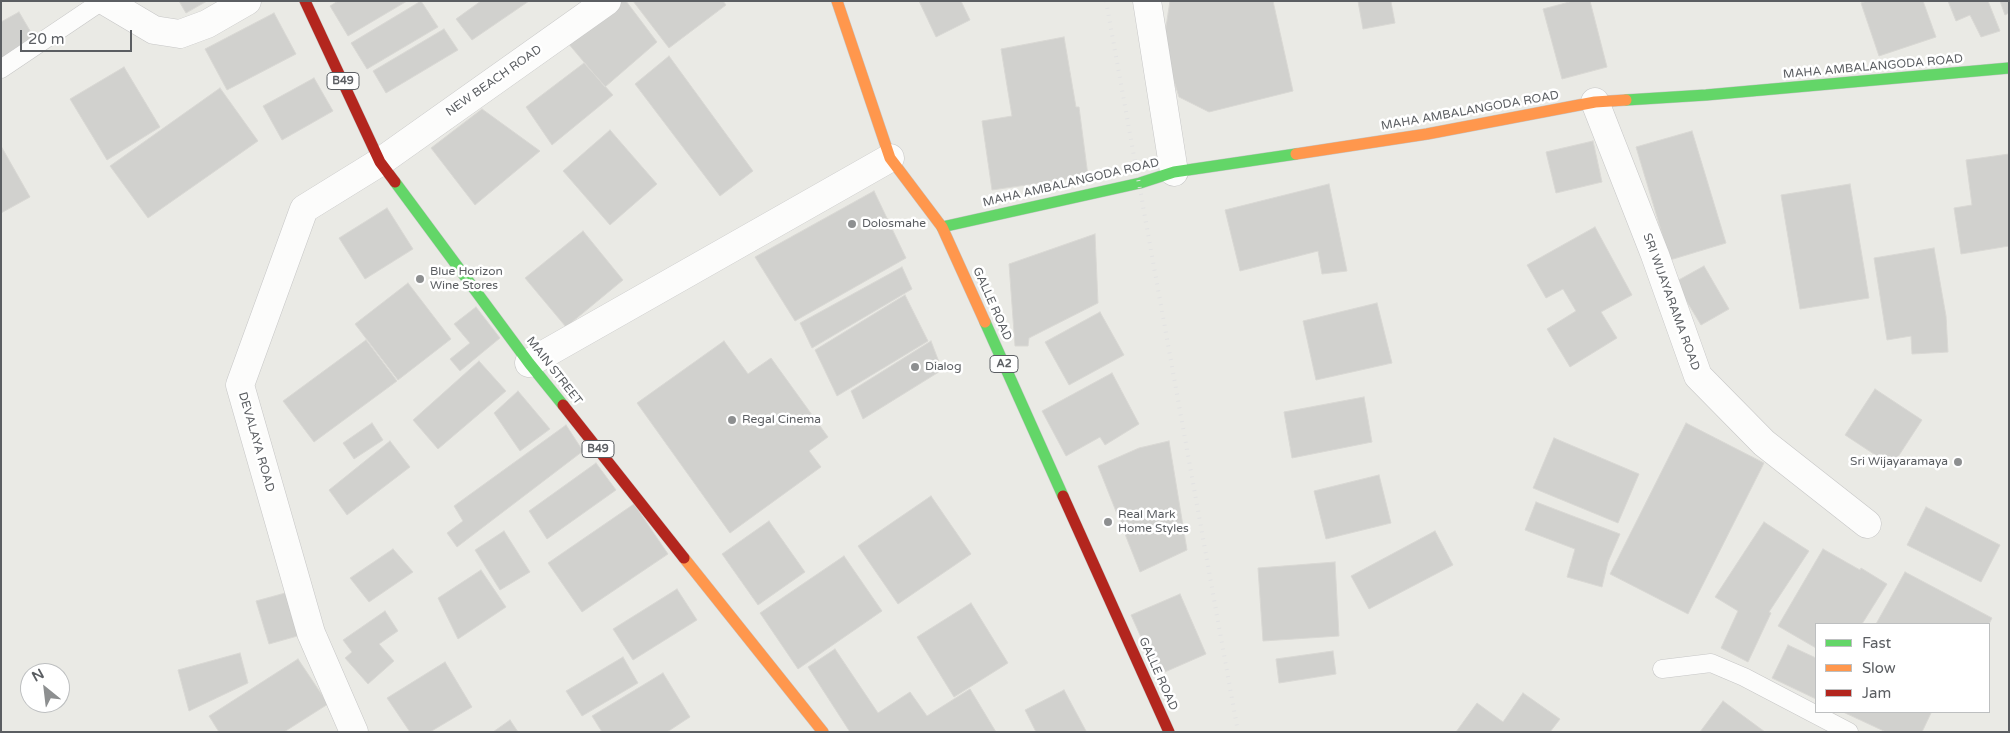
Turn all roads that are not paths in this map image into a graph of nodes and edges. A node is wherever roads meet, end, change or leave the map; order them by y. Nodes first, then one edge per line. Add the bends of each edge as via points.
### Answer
1 (104, 1) edge
2 (247, 1) edge
3 (305, 1) edge
4 (607, 1) edge
5 (837, 1) edge
6 (1147, 1) edge
7 (2009, 68) edge
8 (1, 70) edge
9 (1596, 102) junction
10 (890, 158) junction
11 (380, 162) junction
12 (1174, 172) junction
13 (942, 227) junction
14 (529, 363) junction
15 (1867, 524) dead end
16 (1662, 669) dead end
17 (354, 732) edge
18 (823, 732) edge
19 (1169, 732) edge
20 (1849, 732) edge

1 - 2 street via 154,30 180,34 207,24
1 - 8 lane
3 - 11 main road, MAIN STREET / B49
4 - 11 street, NEW BEACH ROAD
5 - 10 main road, GALLE ROAD / A2
6 - 12 street
7 - 9 main road, MAHA AMBALANGODA ROAD
9 - 12 main road, MAHA AMBALANGODA ROAD via 1428,134
9 - 15 street, SRI WIJAYARAMA ROAD via 1698,376 1764,443
10 - 13 main road, GALLE ROAD / A2
10 - 14 street
11 - 14 main road, MAIN STREET / B49
11 - 17 street, DEVALAYA ROAD via 304,209 240,385 311,633
12 - 13 main road, MAHA AMBALANGODA ROAD via 1140,183
13 - 19 main road, GALLE ROAD / A2
14 - 18 main road, MAIN STREET / B49
16 - 20 lane via 1711,663 1744,676

